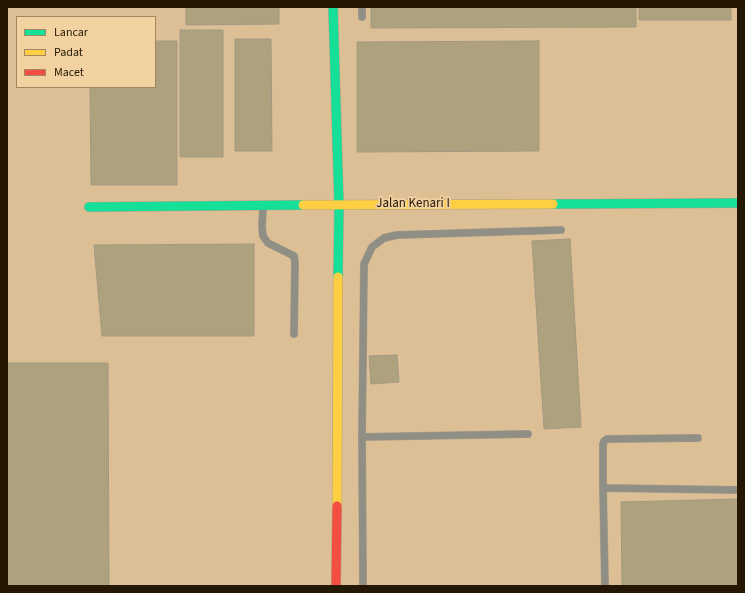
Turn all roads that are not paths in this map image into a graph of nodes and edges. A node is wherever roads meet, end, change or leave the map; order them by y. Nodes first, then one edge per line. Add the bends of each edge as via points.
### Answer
1 (333, 7) edge
2 (362, 7) edge
3 (362, 17) dead end
4 (738, 204) edge
5 (340, 205) junction
6 (263, 206) junction
7 (89, 207) dead end
8 (561, 230) dead end
9 (294, 334) dead end
10 (528, 434) dead end
11 (362, 437) junction
12 (698, 438) dead end
13 (603, 488) junction
14 (738, 490) edge
15 (336, 586) edge
16 (363, 586) edge
17 (605, 586) edge

1 - 5 street
2 - 3 lane
4 - 5 street, Jalan Kenari I
5 - 6 street, Jalan Kenari I
5 - 15 street
6 - 7 street, Jalan Kenari I
6 - 9 lane via 263,236 268,243 294,256
8 - 11 lane via 397,235 384,238 372,247 364,264
10 - 11 lane
11 - 16 lane
12 - 13 lane via 607,439 603,444
13 - 14 lane
13 - 17 lane

